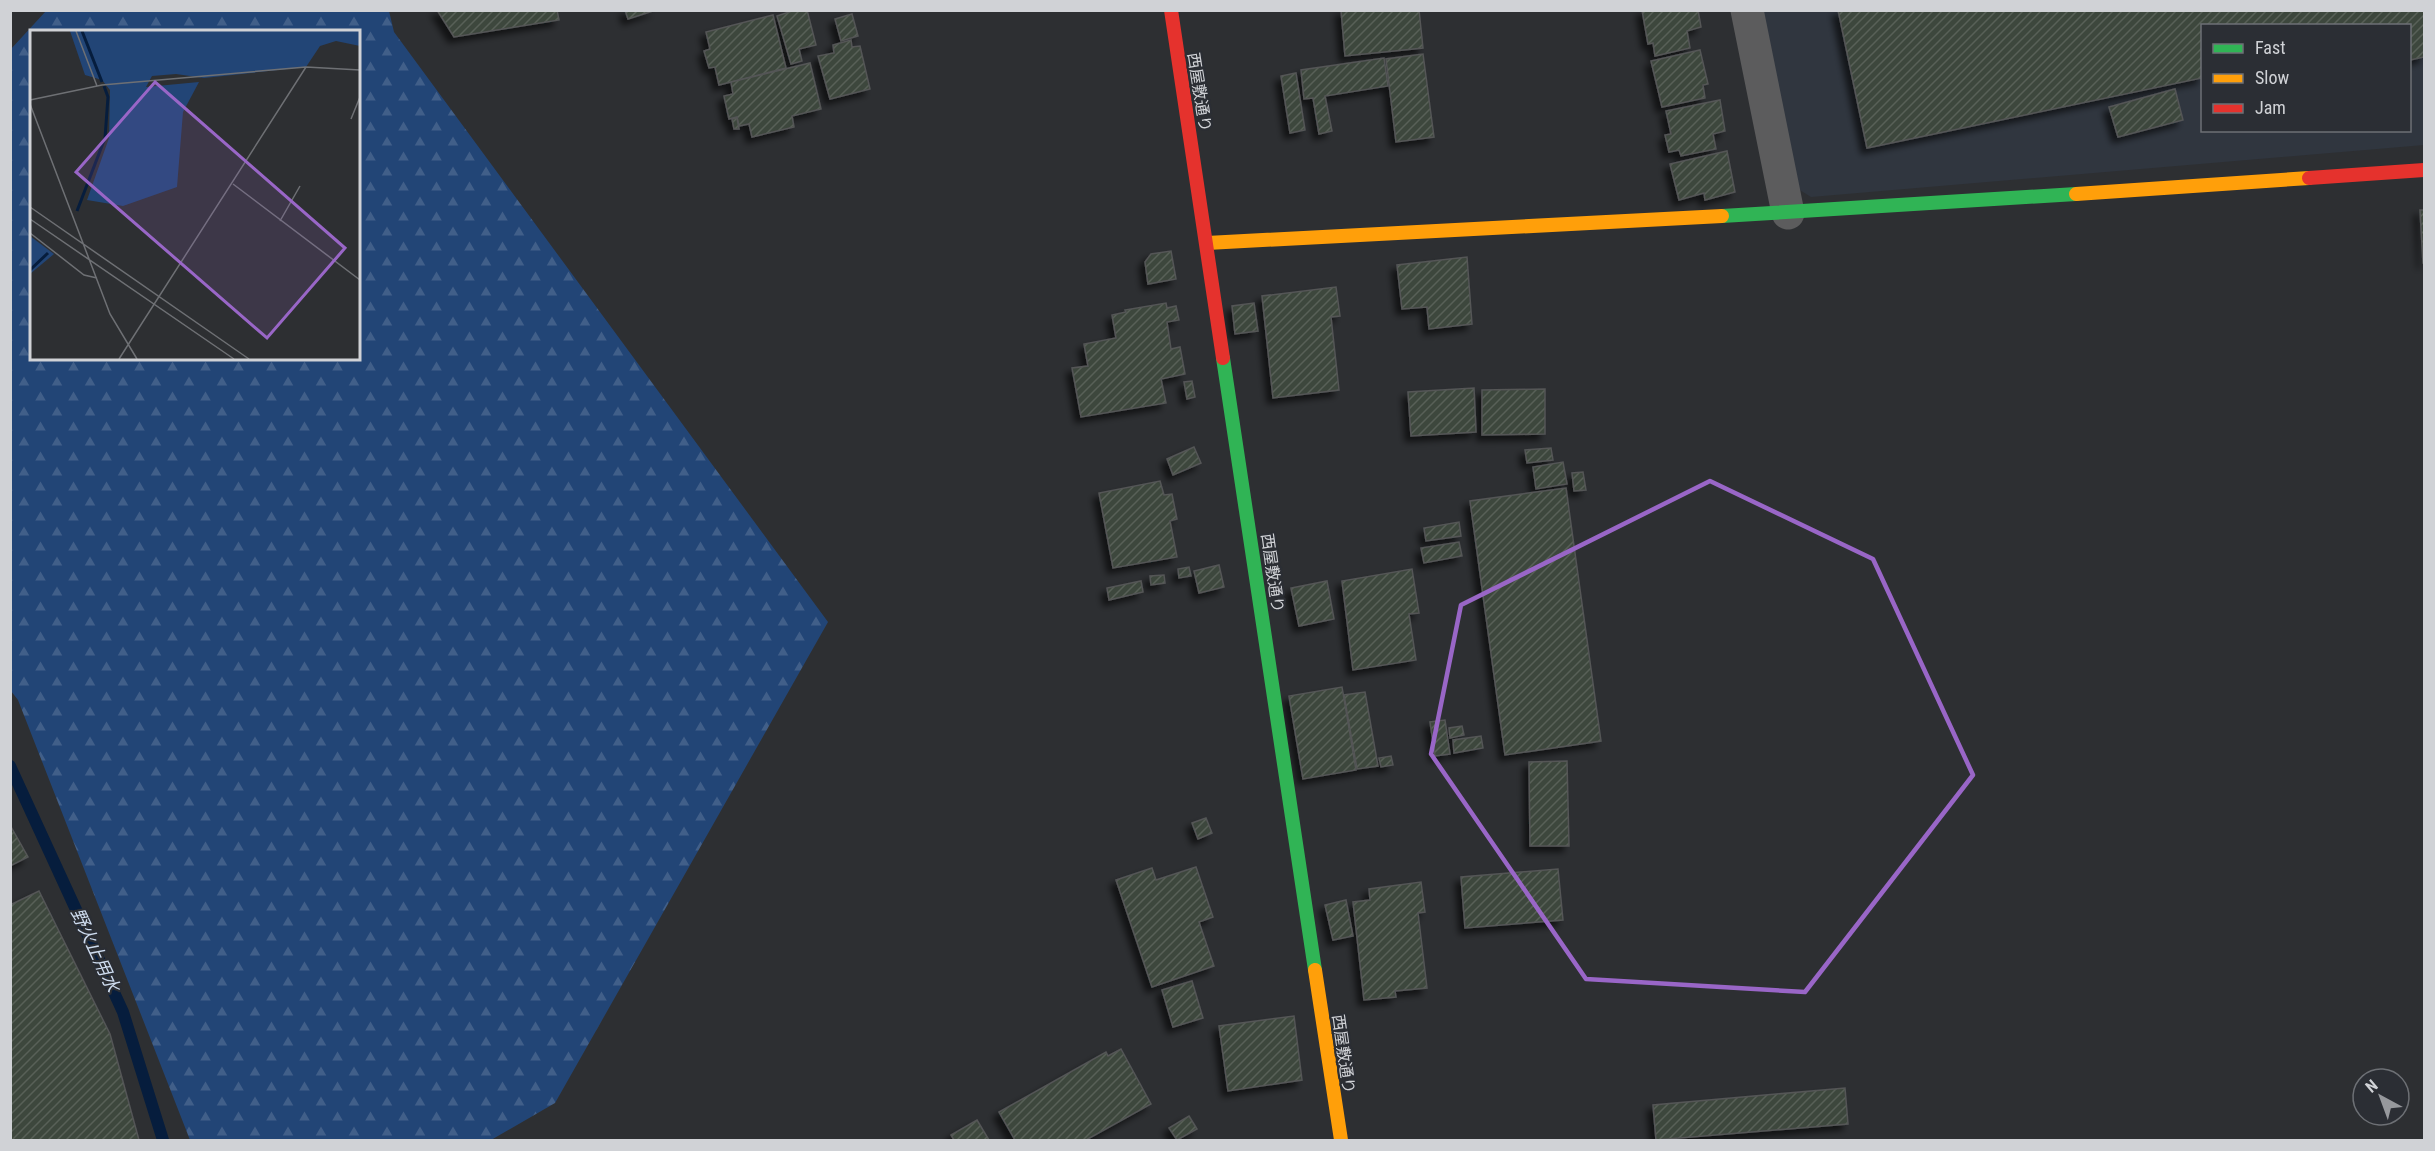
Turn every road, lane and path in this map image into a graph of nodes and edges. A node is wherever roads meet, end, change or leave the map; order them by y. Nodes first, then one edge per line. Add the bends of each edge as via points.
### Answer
1 (1171, 10) edge
2 (1747, 10) edge
3 (2424, 170) edge
4 (1788, 213) junction
5 (1207, 243) junction
6 (1341, 1140) edge

1 - 5 street, 西屋敷通り
2 - 4 street
3 - 4 street
4 - 5 street
5 - 6 street, 西屋敷通り

